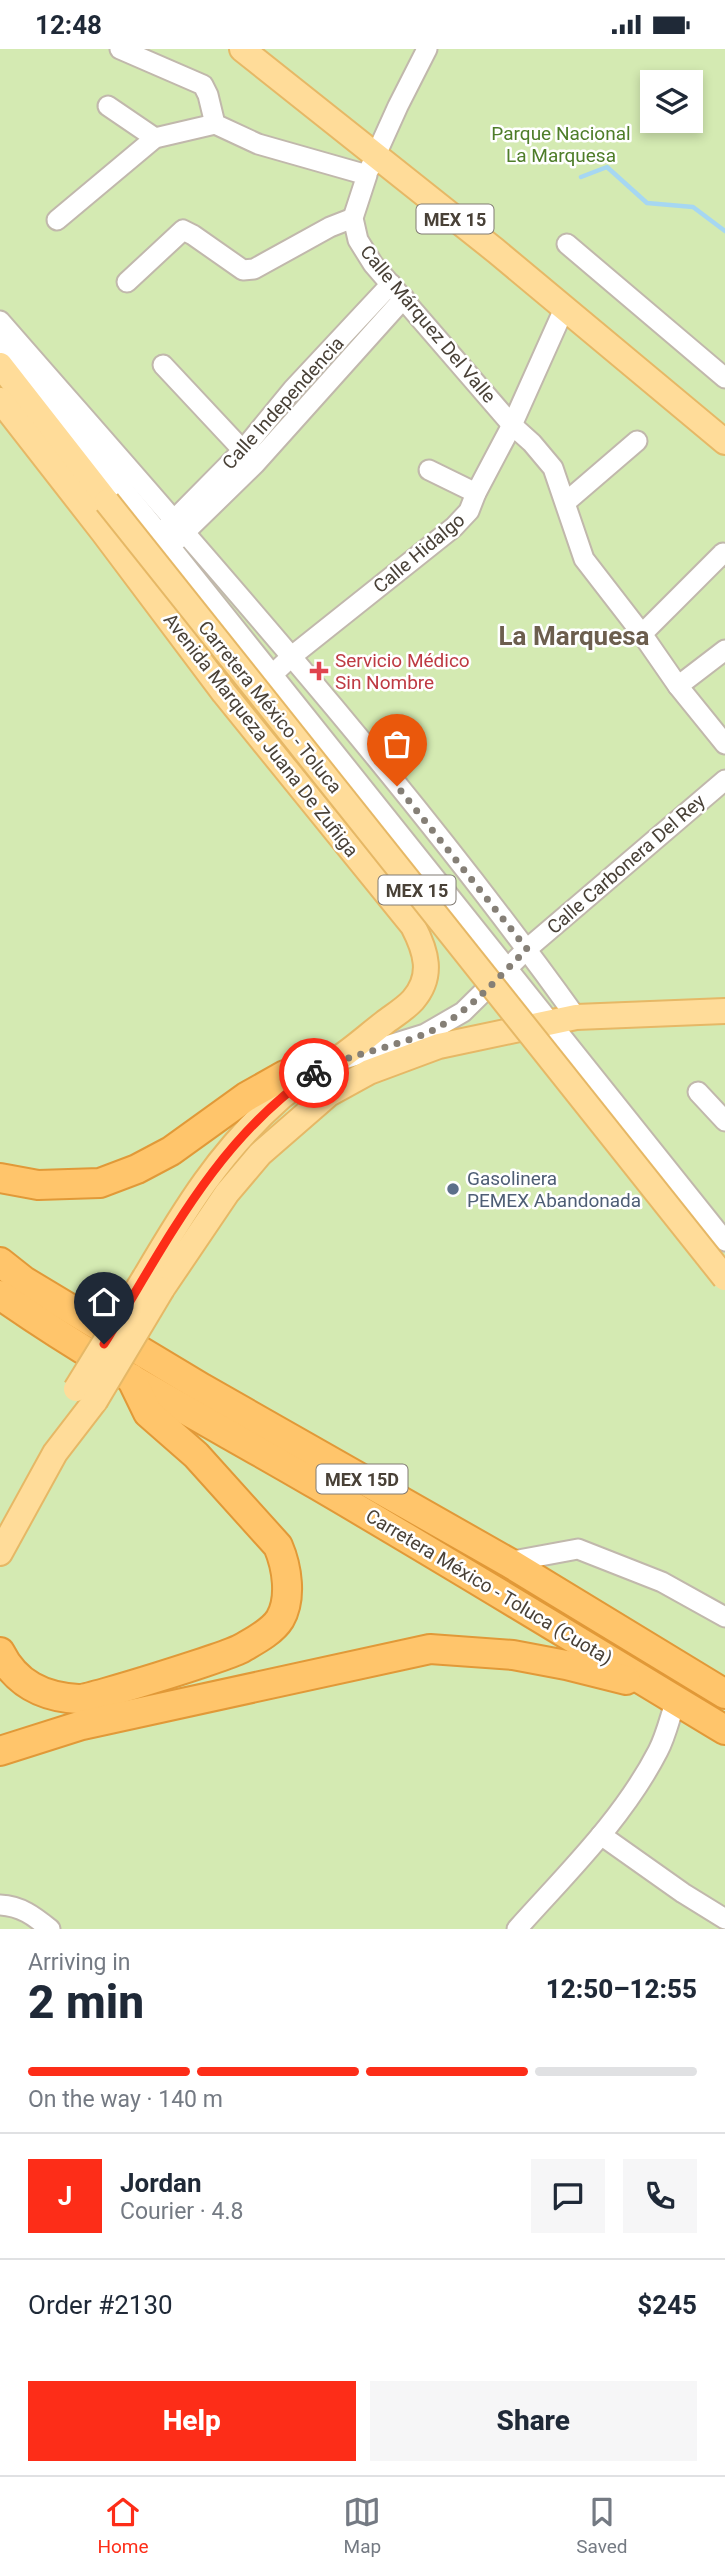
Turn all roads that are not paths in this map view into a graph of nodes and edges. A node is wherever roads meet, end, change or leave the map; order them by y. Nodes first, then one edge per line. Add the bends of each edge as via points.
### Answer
1 (120, 49) edge
2 (242, 49) edge
3 (427, 49) edge
4 (108, 106) dead end
5 (215, 124) junction
6 (155, 138) junction
7 (372, 166) junction
8 (353, 218) junction
9 (57, 220) dead end
10 (567, 244) dead end
11 (127, 282) dead end
12 (398, 291) junction
13 (564, 309) junction
14 (0, 321) edge
15 (0, 340) edge
16 (0, 365) edge
17 (163, 365) dead end
18 (725, 378) edge
19 (293, 389) junction
20 (666, 392) junction
21 (0, 400) edge
22 (311, 401) junction
23 (725, 424) edge
24 (512, 425) junction
25 (637, 441) dead end
26 (725, 442) edge
27 (249, 457) junction
28 (725, 461) edge
29 (429, 470) dead end
30 (476, 493) junction
31 (565, 502) junction
32 (172, 533) junction
33 (723, 553) edge
34 (642, 634) junction
35 (725, 650) edge
36 (292, 656) junction
37 (272, 675) junction
38 (678, 686) junction
39 (725, 744) edge
40 (725, 780) edge
41 (527, 949) junction
42 (507, 969) junction
43 (725, 1011) edge
44 (576, 1017) junction
45 (552, 1022) junction
46 (325, 1076) junction
47 (698, 1092) dead end
48 (725, 1121) edge
49 (0, 1178) edge
50 (725, 1241) edge
51 (0, 1262) edge
52 (725, 1278) edge
53 (0, 1295) edge
54 (0, 1312) edge
55 (34, 1319) junction
56 (131, 1378) junction
57 (0, 1553) edge
58 (508, 1562) junction
59 (725, 1617) edge
60 (0, 1652) edge
61 (725, 1694) edge
62 (676, 1700) junction
63 (725, 1730) edge
64 (0, 1751) edge
65 (601, 1835) junction
66 (0, 1905) edge
67 (725, 1919) edge
68 (50, 1929) edge
69 (517, 1929) edge

1 - 5 street via 203,85
2 - 7 main road, MEX 15
3 - 7 street
4 - 6 street
5 - 6 street
5 - 7 street via 269,148
6 - 9 street
7 - 8 street
7 - 13 main road, MEX 15 via 496,251
8 - 11 street via 254,269 243,270 183,230
8 - 12 street, Calle Márquez Del Valle via 358,240
10 - 18 street
12 - 19 street, Calle Independencia
12 - 22 street, Calle Independencia
12 - 24 street, Calle Márquez Del Valle
13 - 20 main road, MEX 15
13 - 24 street, Calle Hidalgo
14 - 32 street
15 - 32 street
16 - 52 main road, Carretera México - Toluca / MEX 15, bridge
17 - 27 street
19 - 22 street
19 - 27 street, Calle Independencia
20 - 23 main road
20 - 26 main road, MEX 15
20 - 28 main road
21 - 46 main road, Avenida Marqueza Juana De Zuñiga via 423,943 426,978 413,1000
22 - 27 street, Calle Independencia
24 - 30 street, Calle Hidalgo
24 - 31 street, Calle Márquez Del Valle via 552,468
25 - 31 street
27 - 32 street, Calle Independencia
29 - 30 street
30 - 36 street, Calle Hidalgo via 469,511 454,527
31 - 34 street, Calle Márquez Del Valle via 584,559
32 - 36 street
32 - 37 street
33 - 34 street
34 - 38 street, Calle Márquez Del Valle
35 - 38 street
36 - 37 street, Calle Hidalgo
36 - 41 street
37 - 42 street
38 - 39 street, Calle Márquez Del Valle
40 - 41 street, Calle Carbonera Del Rey
41 - 42 street, Calle Carbonera Del Rey
41 - 44 street
42 - 45 street
42 - 46 street, Calle Carbonera Del Rey via 463,1013
43 - 44 main road
44 - 45 main road
45 - 46 main road via 439,1046 369,1072
45 - 50 street
46 - 49 highway via 285,1075 171,1151 100,1183 38,1185
46 - 57 main road, bridge via 281,1098 234,1143 192,1198 153,1283 85,1395
47 - 48 street
51 - 58 highway, Carretera México - Toluca (Cuota) / MEX 15D via 202,1388
53 - 55 highway, Carretera México - Toluca (Cuota) / MEX 15D
54 - 55 highway
55 - 56 highway, Carretera México - Toluca (Cuota) / MEX 15D
56 - 60 highway via 148,1413 196,1455 278,1546 286,1564 286,1602 280,1619 240,1650 81,1700 55,1696 22,1682
56 - 62 highway, Carretera México - Toluca (Cuota) / MEX 15D
58 - 59 street via 578,1549 662,1582
58 - 61 highway, Carretera México - Toluca (Cuota) / MEX 15D
62 - 63 highway, Carretera México - Toluca (Cuota) / MEX 15D
62 - 64 highway via 624,1679 566,1665 513,1655 430,1649 82,1725
62 - 65 street via 659,1749 635,1791
65 - 67 street
65 - 69 street
66 - 68 street via 32,1914

